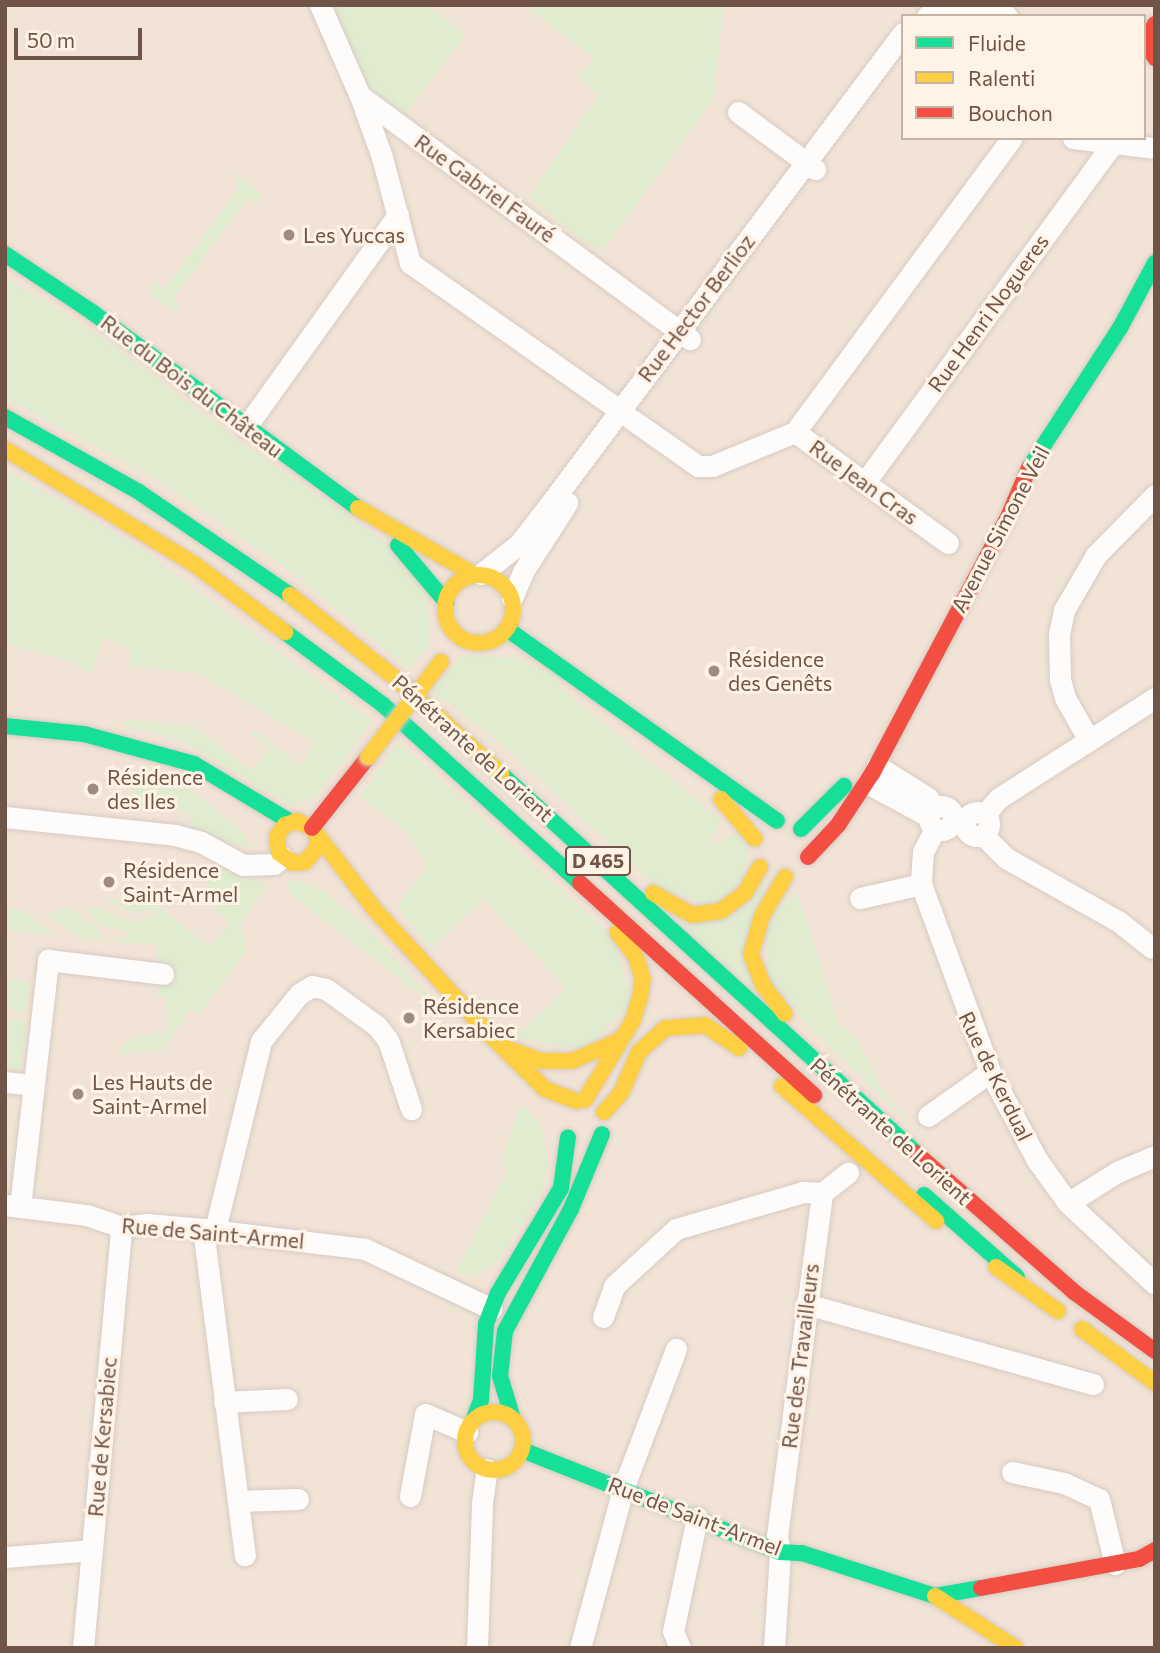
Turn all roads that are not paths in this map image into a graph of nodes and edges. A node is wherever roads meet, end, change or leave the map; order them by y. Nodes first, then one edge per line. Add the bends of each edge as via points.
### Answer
1 (320, 5) edge
2 (932, 12) edge
3 (970, 14) edge
4 (901, 36) edge
5 (901, 56) edge
6 (360, 96) junction
7 (738, 112) dead end
8 (1011, 140) edge
9 (1086, 140) edge
10 (1112, 144) junction
11 (1155, 148) edge
12 (811, 165) junction
13 (397, 215) junction
14 (5, 254) edge
15 (1155, 263) edge
16 (685, 335) junction
17 (625, 414) junction
18 (5, 417) edge
19 (246, 427) junction
20 (795, 432) junction
21 (5, 449) edge
22 (865, 482) junction
23 (1155, 495) edge
24 (377, 522) junction
25 (948, 543) dead end
26 (478, 575) junction
27 (512, 598) junction
28 (446, 602) junction
29 (507, 629) junction
30 (457, 635) junction
31 (311, 647) junction
32 (400, 682) junction
33 (915, 690) junction
34 (1155, 698) edge
35 (5, 726) edge
36 (649, 732) junction
37 (1088, 740) junction
38 (155, 751) junction
39 (872, 774) junction
40 (5, 817) edge
41 (777, 821) junction
42 (955, 821) junction
43 (291, 822) junction
44 (802, 829) junction
45 (314, 831) junction
46 (755, 839) junction
47 (286, 854) junction
48 (808, 857) junction
49 (760, 867) junction
50 (785, 877) junction
51 (921, 884) junction
52 (860, 898) dead end
53 (375, 909) junction
54 (1154, 951) edge
55 (163, 974) dead end
56 (488, 1032) junction
57 (618, 1041) junction
58 (506, 1048) junction
59 (990, 1072) junction
60 (5, 1082) edge
61 (34, 1085) junction
62 (581, 1100) junction
63 (544, 1106) dead end
64 (411, 1109) dead end
65 (604, 1112) junction
66 (928, 1116) dead end
67 (564, 1125) junction
68 (602, 1135) junction
69 (1155, 1156) edge
70 (848, 1174) dead end
71 (822, 1193) junction
72 (1068, 1203) junction
73 (12, 1206) edge
74 (121, 1227) junction
75 (209, 1229) junction
76 (1048, 1271) junction
77 (1155, 1284) edge
78 (806, 1304) junction
79 (492, 1309) junction
80 (1058, 1311) junction
81 (603, 1317) dead end
82 (676, 1349) dead end
83 (1155, 1352) edge
84 (1155, 1383) edge
85 (1093, 1384) dead end
86 (288, 1399) dead end
87 (224, 1402) junction
88 (513, 1419) junction
89 (470, 1426) junction
90 (522, 1450) junction
91 (487, 1469) junction
92 (1012, 1472) dead end
93 (623, 1489) junction
94 (410, 1496) dead end
95 (298, 1499) dead end
96 (238, 1501) junction
97 (697, 1518) junction
98 (92, 1550) junction
99 (1155, 1550) edge
100 (780, 1552) junction
101 (246, 1555) dead end
102 (5, 1557) edge
103 (1115, 1564) junction
104 (935, 1596) junction
105 (83, 1648) edge
106 (477, 1648) edge
107 (580, 1648) edge
108 (680, 1648) edge
109 (774, 1648) edge
110 (1016, 1648) edge

1 - 6 street, Rue Gabriel Fauré
2 - 3 street
4 - 12 street, Rue Hector Berlioz
5 - 12 street, Rue Hector Berlioz
6 - 13 street
6 - 16 street, Rue Gabriel Fauré
7 - 12 street
8 - 20 street
9 - 10 street
10 - 11 street
10 - 22 street, Rue Henri Nogueres
12 - 16 street, Rue Hector Berlioz
13 - 17 street via 410,263
13 - 19 street
14 - 19 main road, Rue du Bois du Château via 92,312
15 - 33 main road, Avenue Simone Veil via 1120,328 1032,461 1008,517
16 - 17 street, Rue Hector Berlioz
17 - 20 street, Rue Jean Cras via 698,466 712,466
17 - 26 street, Rue Hector Berlioz via 519,544
17 - 27 street, Rue Hector Berlioz via 524,570
18 - 32 main road, Pénétrante de Lorient / D 465 via 191,527 284,590
19 - 24 main road, Rue du Bois du Château
20 - 22 street, Rue Jean Cras
21 - 31 main road, Pénétrante de Lorient / D 465 via 121,516
22 - 25 street, Rue Jean Cras
23 - 37 street via 1096,555 1064,610 1059,634 1060,679
24 - 26 main road, Rue du Bois du Château
24 - 28 main road, Rue du Bois du Château
26 - 27 main road via 500,582
26 - 28 main road via 456,584
27 - 29 main road
28 - 30 main road via 447,620
29 - 30 main road via 484,643
29 - 36 main road
30 - 45 main road, bridge
31 - 57 main road via 621,935 636,957 643,979 633,1020
31 - 80 main road, Pénétrante de Lorient / D 465 via 490,797 971,1238
32 - 49 main road via 524,775 664,903 679,911 692,915 721,911 745,893
32 - 76 main road, Pénétrante de Lorient / D 465
33 - 39 main road, Avenue Simone Veil
33 - 44 main road, Avenue Simone Veil via 871,743 843,788
34 - 37 street
35 - 38 main road via 84,734
36 - 41 main road
36 - 46 main road via 729,807
37 - 42 street
38 - 43 main road via 194,764
38 - 47 main road via 194,773
39 - 42 street
39 - 48 main road, Avenue Simone Veil
40 - 47 street via 182,836 243,865 274,864
41 - 44 main road
41 - 46 main road
42 - 51 street, Rue de Kerdual via 922,852
42 - 54 street via 1006,858 1118,921
43 - 45 main road
43 - 47 main road via 281,830
44 - 48 main road via 808,839
45 - 47 main road via 315,853
45 - 53 main road
46 - 49 main road via 754,857
47 - 53 main road
48 - 50 main road via 800,870
49 - 50 main road
50 - 76 main road via 762,916 751,954 775,1004
51 - 52 street
51 - 59 street, Rue de Kerdual via 966,1018
53 - 56 main road
55 - 61 street via 48,960
56 - 58 main road
56 - 63 main road
57 - 58 main road via 572,1061 541,1061
57 - 62 main road
58 - 62 main road via 545,1088
59 - 66 street
59 - 72 street, Rue de Kerdual via 1037,1160
60 - 61 street
61 - 73 street
62 - 65 main road
62 - 67 main road
64 - 75 street via 388,1040 377,1026 326,989 312,986 299,994 261,1041
65 - 68 main road
65 - 80 main road via 621,1093 651,1037 681,1024 705,1025 726,1037 965,1244
67 - 68 main road via 582,1143
67 - 79 main road via 556,1198
68 - 88 main road via 571,1209 505,1331 500,1376
69 - 72 street via 1117,1172
70 - 71 street
71 - 78 street, Rue des Travailleurs
71 - 81 street via 803,1192 676,1228 614,1286
72 - 77 street, Rue de Kerdual
73 - 74 street, Rue de Saint-Armel via 87,1215
74 - 75 street, Rue de Saint-Armel via 147,1224
74 - 98 street, Rue de Kersabiec
75 - 79 street, Rue de Saint-Armel via 365,1249
75 - 87 street
76 - 83 main road, Pénétrante de Lorient / D 465
78 - 85 street
78 - 100 street, Rue des Travailleurs via 776,1536
79 - 89 main road via 483,1340 481,1399
80 - 84 main road, Pénétrante de Lorient / D 465
82 - 93 street
86 - 87 street
87 - 96 street
88 - 89 main road via 493,1412
88 - 90 main road via 523,1433
89 - 91 main road via 471,1459
89 - 94 street via 425,1414
90 - 91 main road via 512,1464
90 - 93 main road, Rue de Saint-Armel
91 - 106 street
92 - 103 street via 1065,1483 1099,1499
93 - 97 main road, Rue de Saint-Armel
93 - 107 street
95 - 96 street
96 - 101 street
97 - 100 main road, Rue de Saint-Armel
97 - 108 street via 673,1631
98 - 102 street
98 - 105 street, Rue de Kersabiec
99 - 103 main road, Rue de Saint-Armel
100 - 104 main road, Rue de Saint-Armel via 802,1553
100 - 109 street, Rue des Travailleurs
103 - 104 main road, Rue de Saint-Armel
104 - 110 main road

